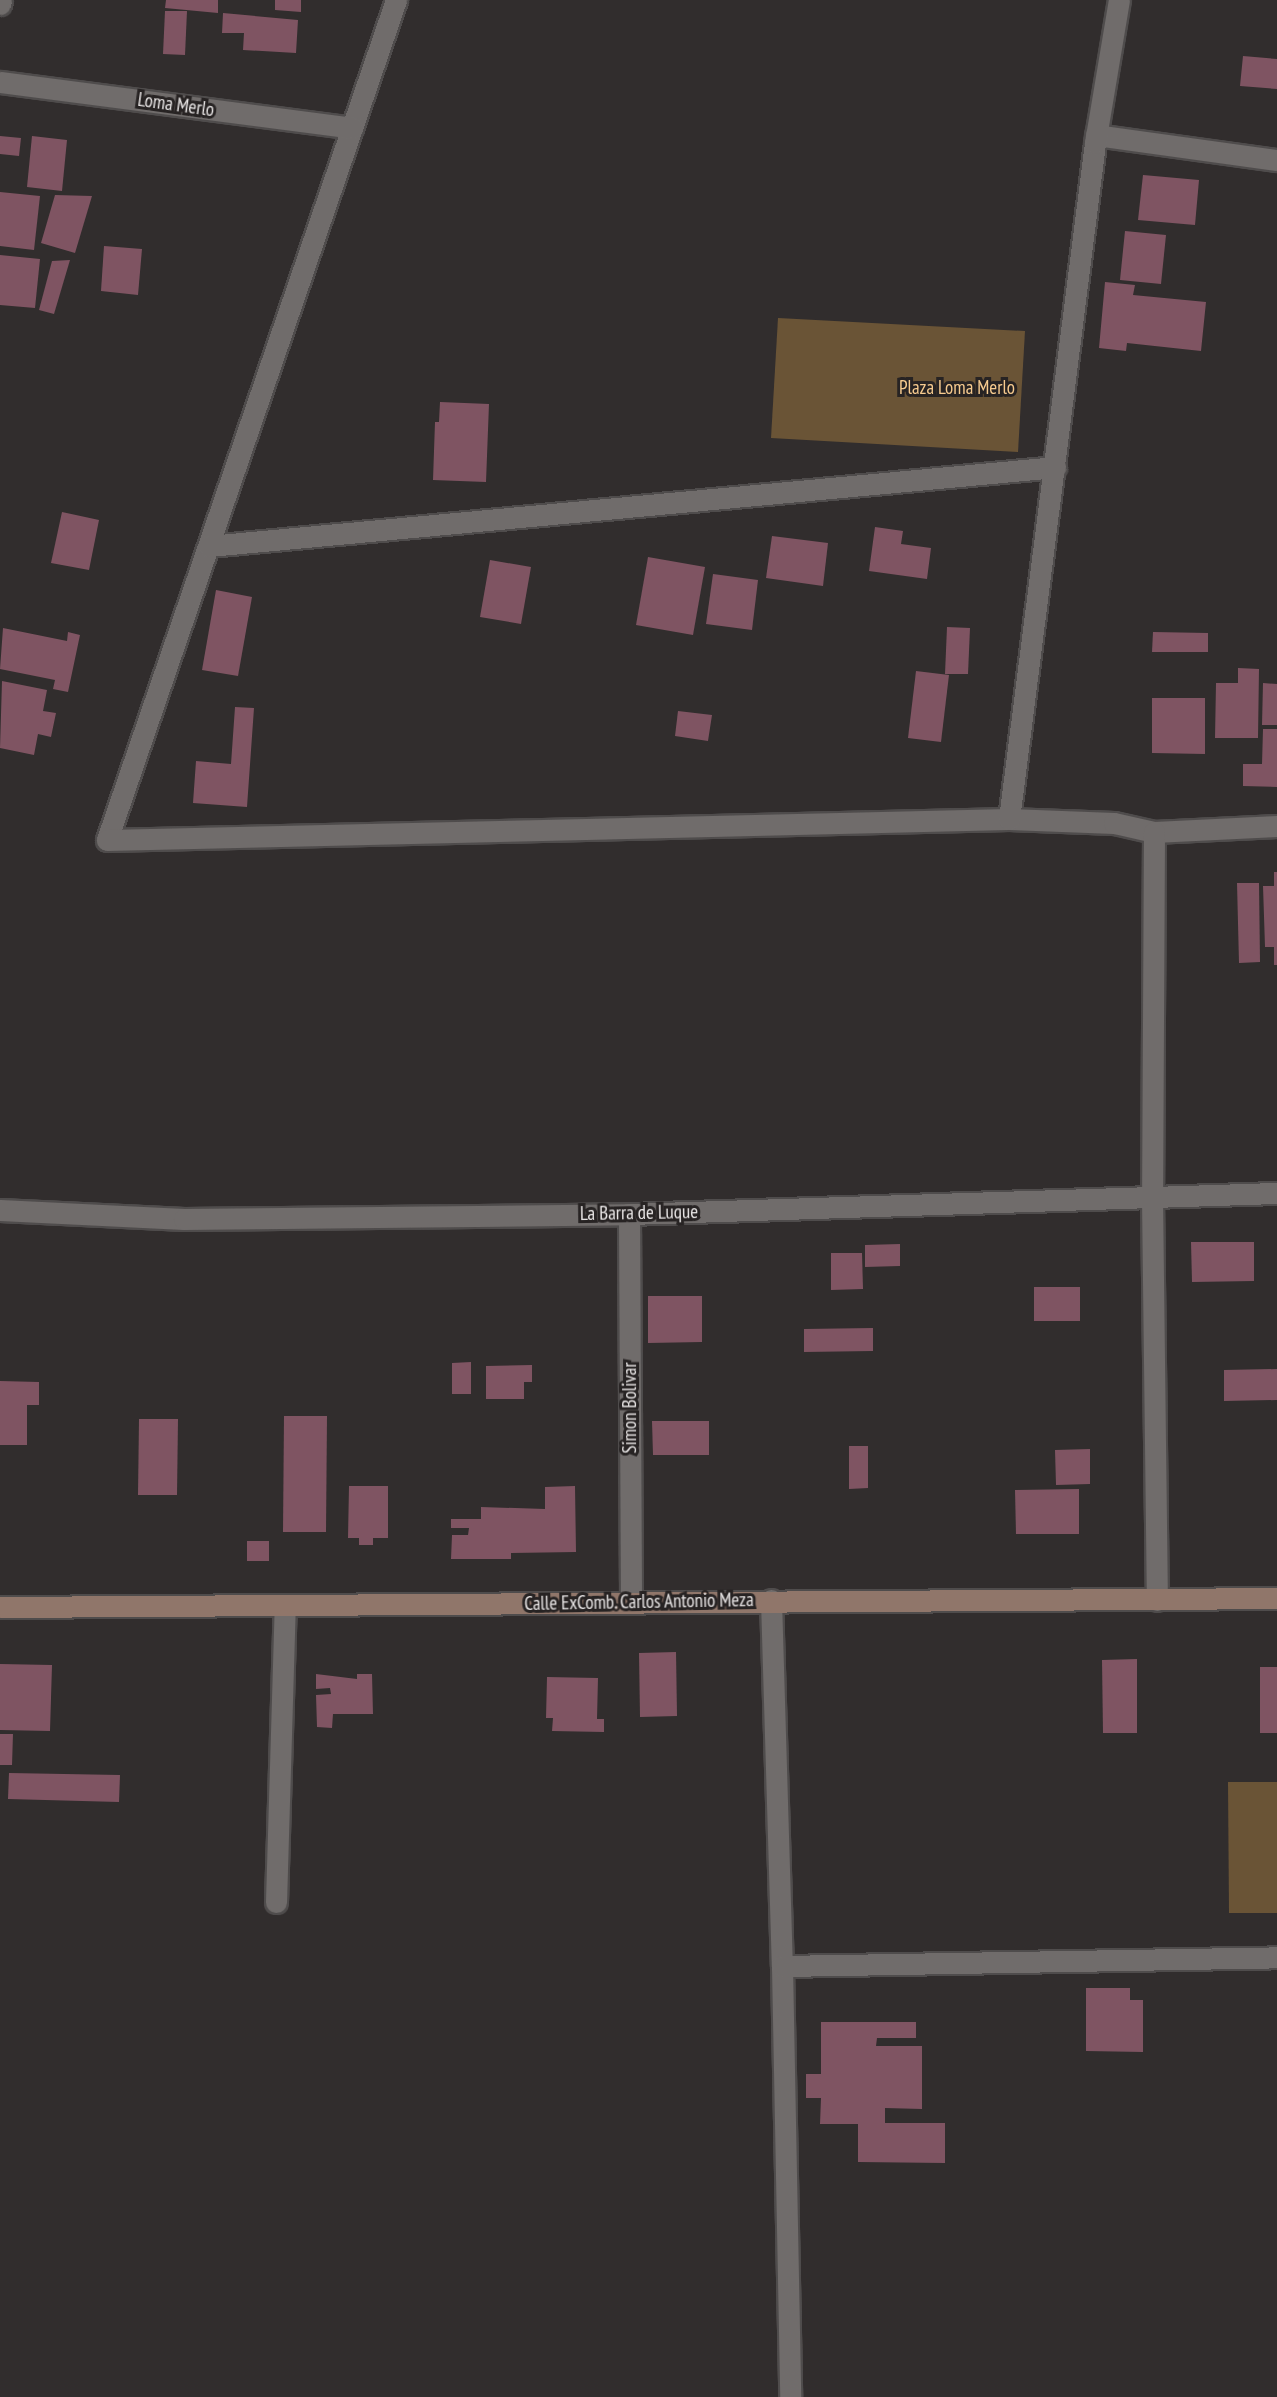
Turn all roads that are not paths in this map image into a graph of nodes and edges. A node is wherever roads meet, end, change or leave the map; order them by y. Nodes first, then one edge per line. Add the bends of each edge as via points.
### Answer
1 (396, 0) edge
2 (1119, 0) edge
3 (0, 82) edge
4 (352, 128) junction
5 (1096, 135) junction
6 (1277, 160) edge
7 (1055, 467) junction
8 (209, 546) junction
9 (1009, 819) junction
10 (1277, 826) edge
11 (1154, 832) junction
12 (1277, 1193) edge
13 (1152, 1196) junction
14 (0, 1210) edge
15 (629, 1214) junction
16 (1277, 1598) edge
17 (771, 1600) junction
18 (1157, 1600) junction
19 (631, 1603) junction
20 (285, 1605) junction
21 (0, 1607) edge
22 (276, 1902) dead end
23 (1277, 1957) edge
24 (782, 1966) junction
25 (790, 2397) edge

1 - 4 street
2 - 5 street
3 - 4 street, Loma Merlo
4 - 8 street
5 - 6 street
5 - 7 street
7 - 8 street
7 - 9 street
8 - 9 street via 107,840
9 - 11 street via 1114,823
10 - 11 street
11 - 13 street
12 - 13 street, La Barra de Luque
13 - 15 street, La Barra de Luque
13 - 18 street
14 - 15 street, La Barra de Luque via 184,1219
15 - 19 street, Simon Bolivar
16 - 18 street, Calle ExComb. Carlos Antonio Meza
17 - 18 street, Calle ExComb. Carlos Antonio Meza
17 - 19 street, Calle ExComb. Carlos Antonio Meza
17 - 24 street
19 - 20 street, Calle ExComb. Carlos Antonio Meza
20 - 21 street, Calle ExComb. Carlos Antonio Meza
20 - 22 street
23 - 24 street
24 - 25 street

